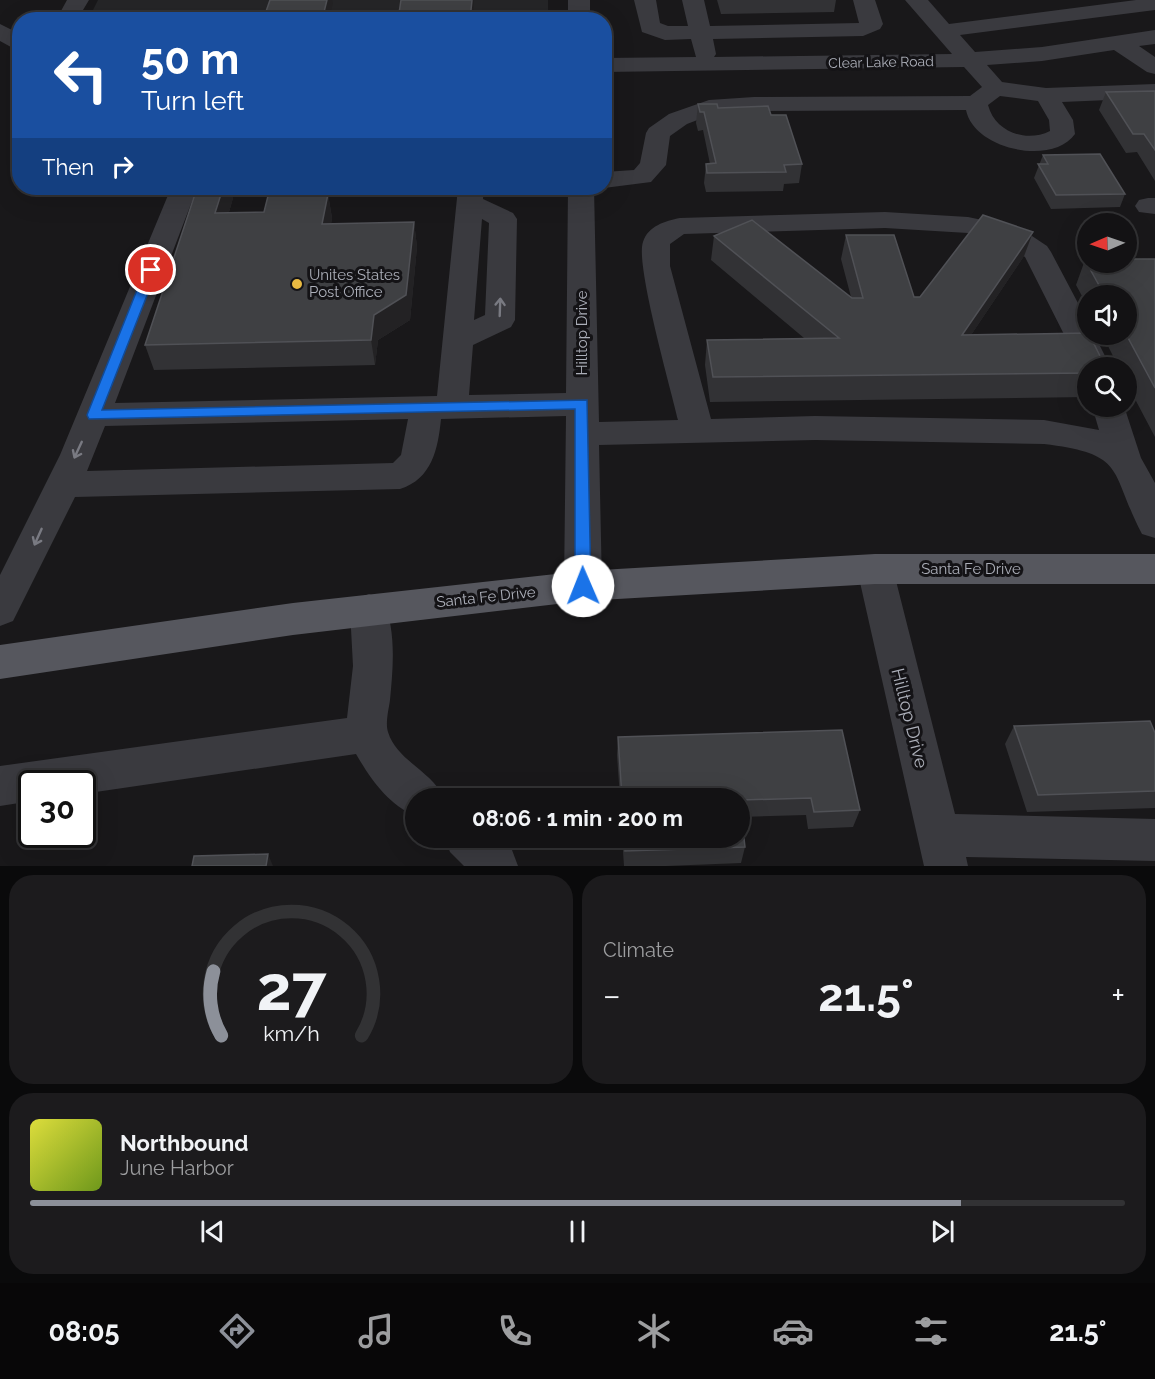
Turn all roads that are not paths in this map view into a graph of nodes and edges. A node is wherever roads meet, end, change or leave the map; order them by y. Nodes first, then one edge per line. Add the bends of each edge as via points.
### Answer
1 (645, 0) edge
2 (693, 0) edge
3 (864, 0) edge
4 (916, 0) edge
5 (1155, 4) edge
6 (943, 31) junction
7 (700, 33) junction
8 (1155, 37) edge
9 (1119, 43) junction
10 (969, 59) junction
11 (708, 64) junction
12 (612, 65) edge
13 (1155, 67) edge
14 (995, 88) junction
15 (1155, 91) edge
16 (1046, 95) junction
17 (976, 103) junction
18 (612, 179) edge
19 (181, 195) edge
20 (470, 195) edge
21 (581, 195) edge
22 (458, 340) junction
23 (1090, 357) edge
24 (439, 407) junction
25 (93, 415) junction
26 (1112, 417) edge
27 (582, 419) junction
28 (698, 433) junction
29 (1125, 459) junction
30 (62, 484) junction
31 (1155, 524) edge
32 (875, 569) junction
33 (1155, 569) edge
34 (583, 586) junction
35 (0, 610) edge
36 (369, 610) junction
37 (0, 662) edge
38 (366, 734) junction
39 (0, 786) edge
40 (410, 788) edge
41 (1155, 840) edge
42 (477, 848) edge
43 (942, 850) edge
44 (496, 866) edge

1 - 7 street via 650,27 665,33
2 - 7 street
3 - 7 street via 872,24 862,29
4 - 6 street
5 - 6 street
6 - 10 street
7 - 11 street
8 - 9 street, Clear Lake Road
9 - 10 street, Clear Lake Road
9 - 13 street
10 - 11 street, Clear Lake Road
10 - 14 street
11 - 12 street, Clear Lake Road
14 - 16 street
14 - 17 street
15 - 16 street
16 - 17 street via 1061,120 1063,134 1040,142 1016,141 984,128 976,115
17 - 18 street via 709,107 678,119 658,133 653,165 642,177
19 - 25 street
20 - 22 street
22 -> 20 street via 500,320 503,219
21 - 27 street, Hilltop Drive
22 - 24 street
23 - 28 street via 1037,252 1010,234 969,225 885,220 680,226 663,232 654,246
24 - 25 street
24 - 27 street
24 - 30 street via 418,460 400,476
25 -> 30 street
26 - 29 street
27 - 28 street
27 - 34 street, Hilltop Drive
28 - 29 street via 814,428 1044,432 1098,441
29 - 31 street
30 -> 35 street via 25,567
32 - 33 main road, Santa Fe Drive
32 - 34 main road, Santa Fe Drive
32 - 43 street, Hilltop Drive
34 - 36 main road, Santa Fe Drive
36 - 37 main road, Santa Fe Drive
36 - 38 street via 373,666
38 - 39 street
38 - 40 street via 387,768
41 - 43 street
42 - 44 street

